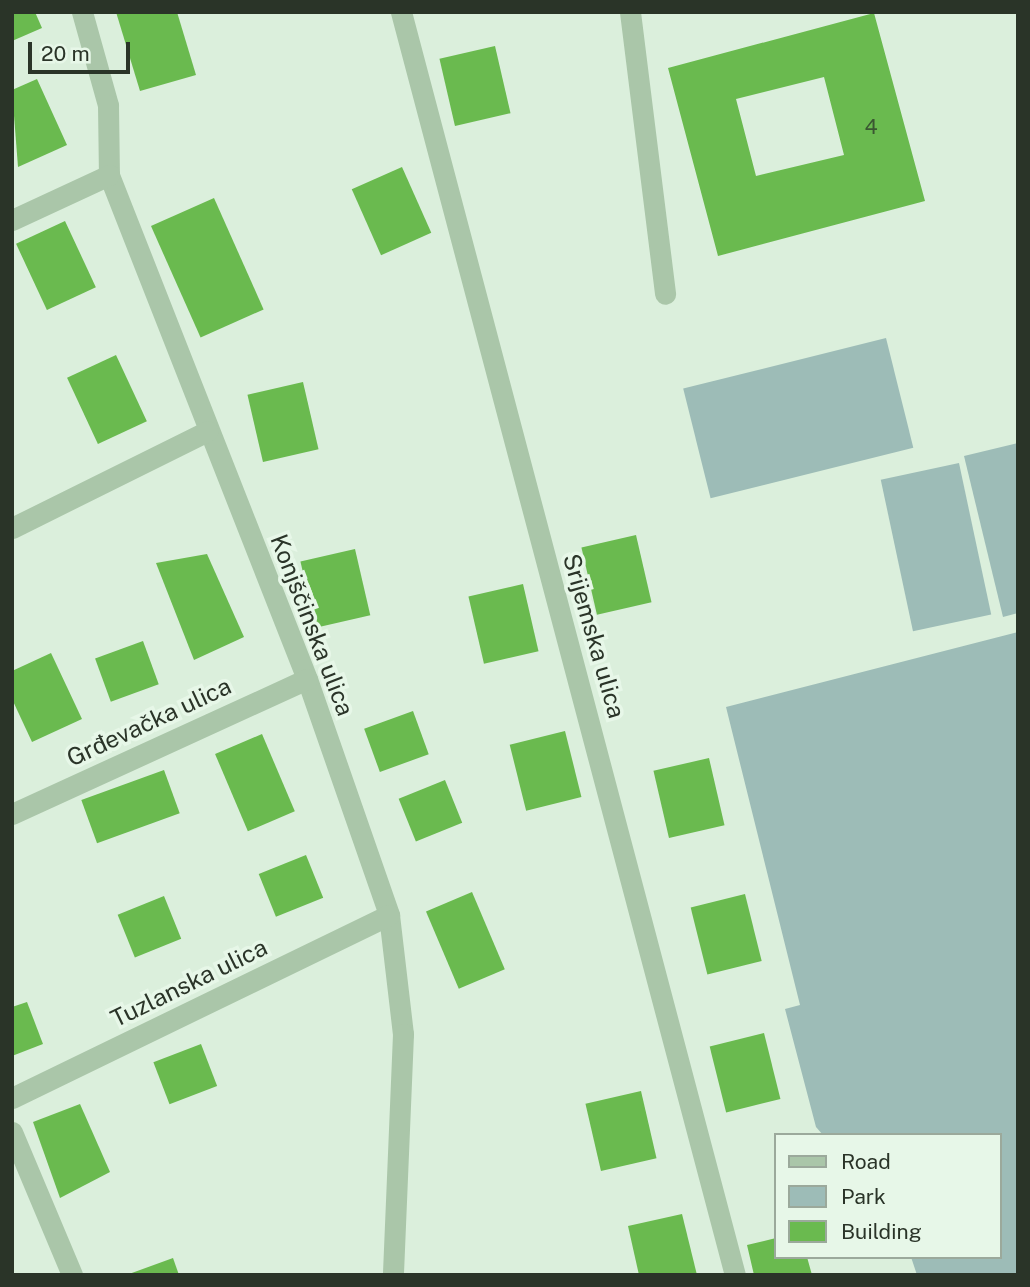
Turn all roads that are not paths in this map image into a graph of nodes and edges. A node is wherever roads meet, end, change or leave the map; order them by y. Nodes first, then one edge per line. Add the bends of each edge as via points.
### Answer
1 (82, 12) edge
2 (401, 12) edge
3 (630, 12) edge
4 (109, 175) junction
5 (12, 220) edge
6 (665, 293) dead end
7 (207, 430) junction
8 (12, 528) edge
9 (307, 679) junction
10 (12, 814) edge
11 (389, 915) junction
12 (12, 1098) edge
13 (12, 1132) edge
14 (72, 1275) edge
15 (393, 1275) edge
16 (735, 1275) edge

1 - 4 street, Konjščinska ulica via 108,105
2 - 16 street, Srijemska ulica
3 - 6 street
4 - 5 street
4 - 7 street, Konjščinska ulica
7 - 8 street
7 - 9 street, Konjščinska ulica
9 - 10 street, Grđevačka ulica
9 - 11 street, Konjščinska ulica
11 - 12 street, Tuzlanska ulica
11 - 15 street, Konjščinska ulica via 402,1034
13 - 14 street

